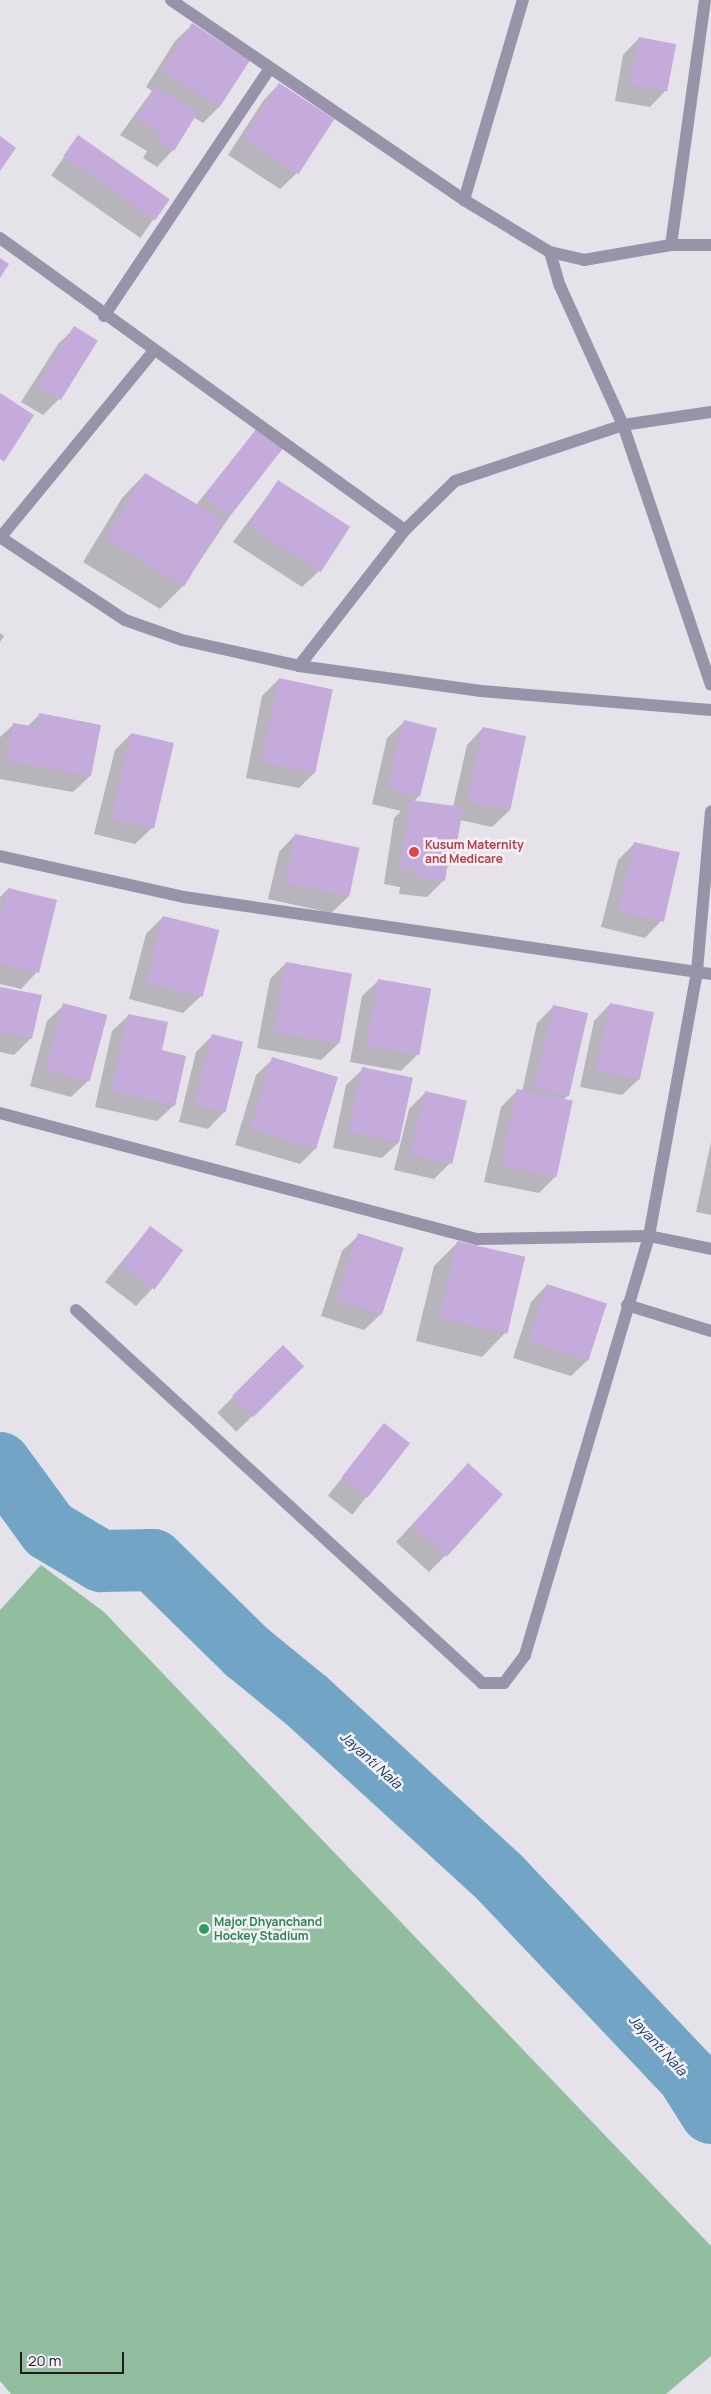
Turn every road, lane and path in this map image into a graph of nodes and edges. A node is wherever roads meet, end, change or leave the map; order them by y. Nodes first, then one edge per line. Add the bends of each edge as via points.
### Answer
1 (171, 0) edge
2 (523, 0) edge
3 (704, 0) edge
4 (270, 68) junction
5 (464, 200) junction
6 (0, 238) edge
7 (671, 245) junction
8 (711, 245) edge
9 (550, 252) junction
10 (104, 316) junction
11 (154, 352) junction
12 (711, 412) edge
13 (623, 425) junction
14 (405, 530) junction
15 (0, 537) edge
16 (299, 666) junction
17 (711, 685) edge
18 (711, 710) edge
19 (711, 812) edge
20 (0, 856) edge
21 (698, 971) junction
22 (711, 974) edge
23 (0, 1113) edge
24 (649, 1236) junction
25 (711, 1249) edge
26 (627, 1306) junction
27 (76, 1310) dead end
28 (711, 1331) edge

1 - 4 street
2 - 5 street
3 - 7 street
4 - 5 street
4 - 10 street
5 - 9 street
6 - 10 street
7 - 8 street
7 - 9 street via 584,260
9 - 13 street via 560,286
10 - 11 street
11 - 14 street
11 - 15 street
12 - 13 street
13 - 14 street via 455,480
13 - 17 street
14 - 16 street
15 - 16 street via 125,620 182,640
16 - 18 street via 481,691
19 - 21 street
20 - 21 street via 184,897
21 - 22 street
21 - 24 street
23 - 24 street via 478,1239
24 - 25 street
24 - 26 street
26 - 27 street via 525,1655 504,1683 482,1683
26 - 28 street

